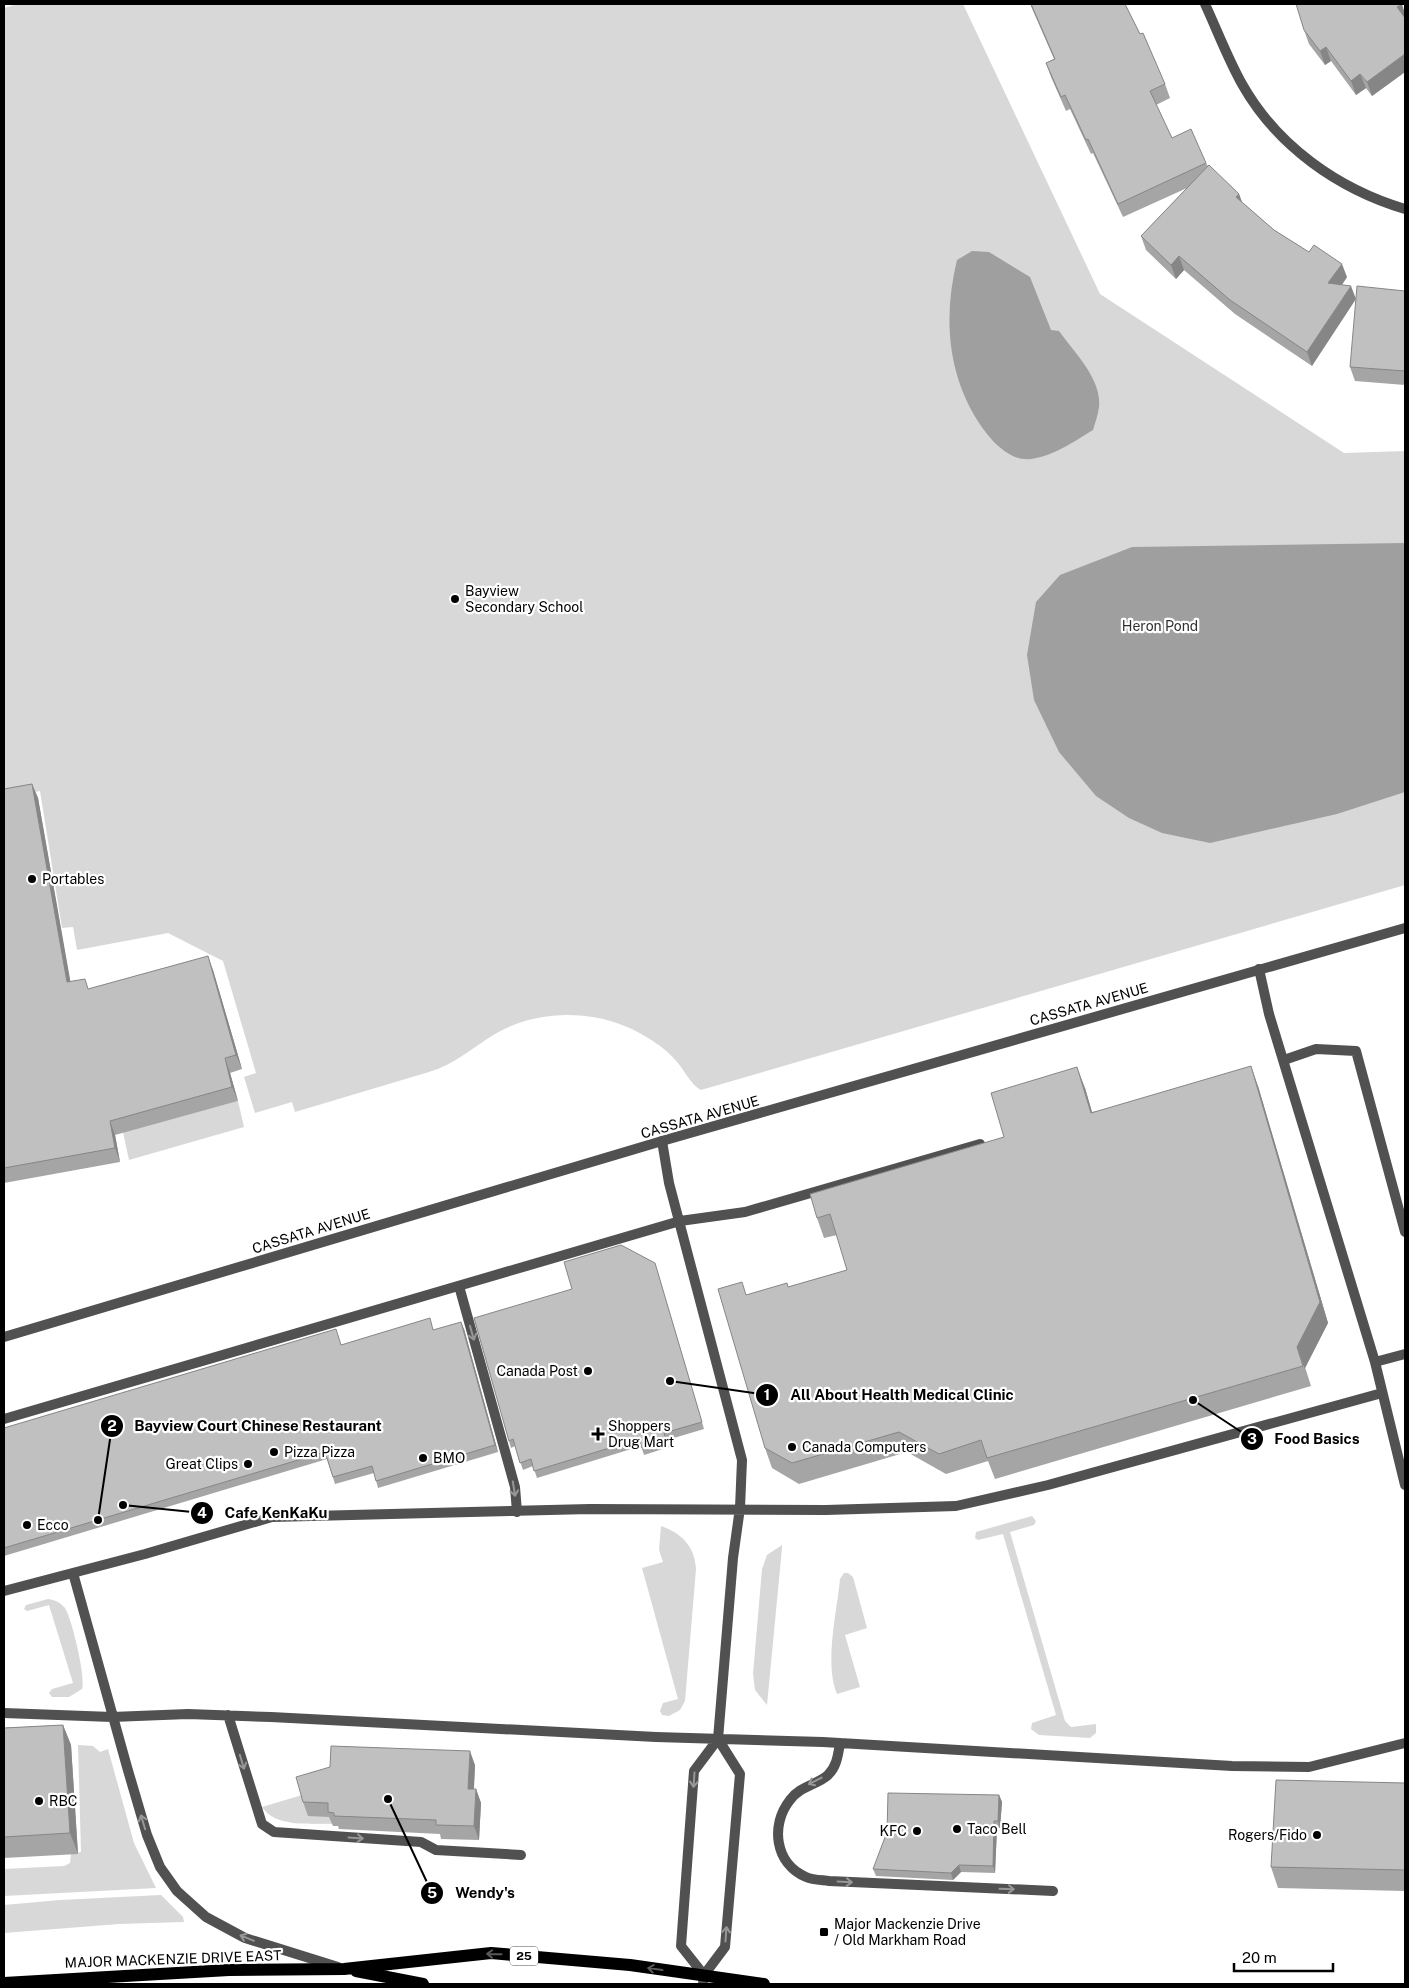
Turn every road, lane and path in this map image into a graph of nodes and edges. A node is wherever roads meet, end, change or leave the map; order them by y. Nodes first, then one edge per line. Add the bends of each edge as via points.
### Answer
1 (1205, 4) edge
2 (1405, 209) edge
3 (1405, 928) edge
4 (1259, 969) junction
5 (1284, 1060) junction
6 (662, 1141) junction
7 (980, 1144) edge
8 (680, 1221) junction
9 (1405, 1232) edge
10 (459, 1286) junction
11 (4, 1337) edge
12 (1405, 1354) edge
13 (1375, 1362) junction
14 (1382, 1393) junction
15 (4, 1419) edge
16 (1405, 1485) edge
17 (740, 1508) junction
18 (517, 1512) junction
19 (73, 1573) junction
20 (4, 1591) edge
21 (4, 1713) edge
22 (228, 1715) junction
23 (112, 1717) junction
24 (718, 1739) junction
25 (1405, 1743) edge
26 (840, 1744) junction
27 (521, 1855) dead end
28 (1053, 1891) dead end
29 (344, 1969) junction
30 (703, 1980) edge
31 (4, 1984) edge
32 (423, 1984) edge
33 (764, 1984) edge

1 - 2 street via 1242,84 1286,143 1315,166 1358,191
3 - 4 street, CASSATA AVENUE
4 - 5 street
4 - 6 street, CASSATA AVENUE
5 - 9 street via 1316,1050 1356,1051
5 - 13 street
6 - 8 street
6 - 11 street, CASSATA AVENUE
7 - 8 street via 745,1212
8 - 10 street
8 - 17 street via 742,1460
10 - 15 street
10 -> 18 street via 515,1487
12 - 13 street
13 - 14 street
14 - 16 street
14 - 17 street via 1048,1485 956,1506 826,1510
17 - 18 street
17 - 24 street via 732,1558
18 - 19 street via 272,1517
19 - 20 street
19 - 23 street
21 - 23 street
22 - 23 street
22 - 24 street
22 -> 27 street via 262,1824 274,1832 421,1842 436,1850
29 -> 23 street via 246,1938 206,1917 177,1891 160,1867 147,1835
24 - 26 street
30 -> 24 street via 725,1947 740,1774
24 -> 30 street via 694,1771 681,1946
25 - 26 street via 1309,1767 1232,1766
26 -> 28 street via 837,1763 827,1776 799,1790 789,1800 778,1823 781,1851 795,1871 808,1878 829,1881
30 -> 29 main road, MAJOR MACKENZIE DRIVE EAST / 25 via 630,1965 491,1953
29 - 31 main road, MAJOR MACKENZIE DRIVE EAST / 25 via 229,1970
29 - 32 main road, MAJOR MACKENZIE DRIVE EAST / 25
30 - 33 main road, MAJOR MACKENZIE DRIVE EAST / 25

